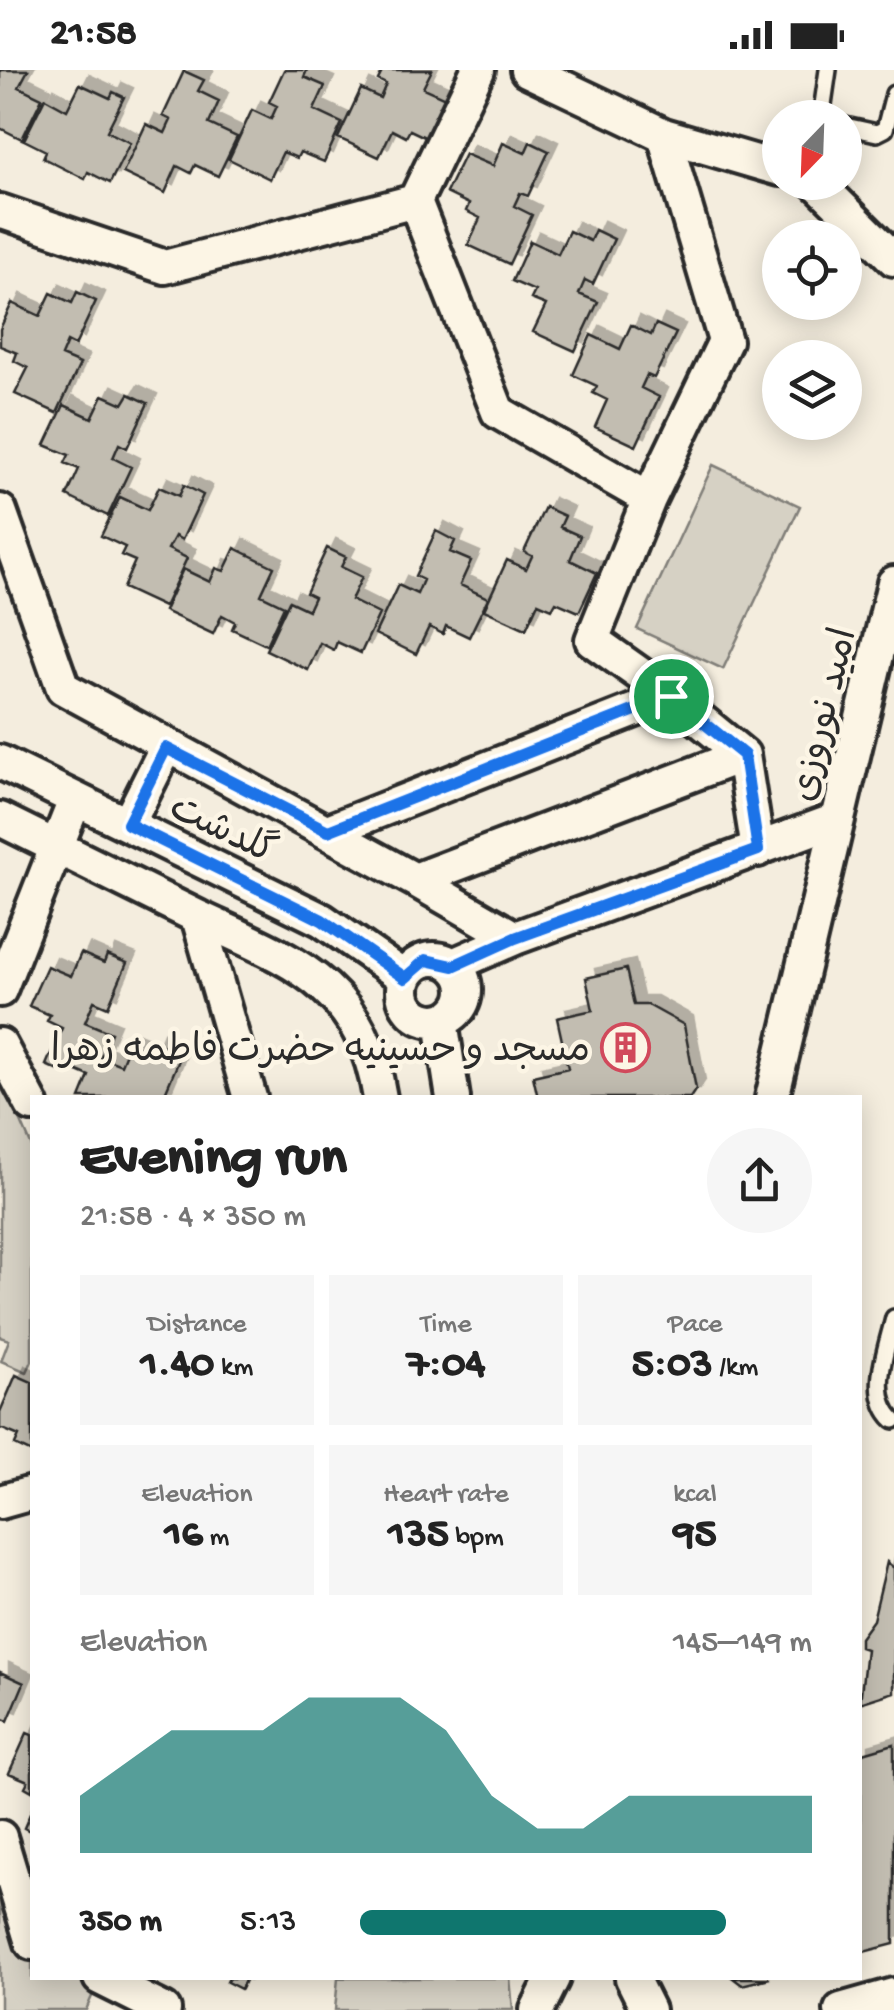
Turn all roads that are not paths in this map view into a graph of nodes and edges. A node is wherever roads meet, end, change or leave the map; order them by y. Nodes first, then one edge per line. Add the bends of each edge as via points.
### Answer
1 (478, 70) edge
2 (527, 70) edge
3 (828, 70) edge
4 (894, 94) edge
5 (824, 100) edge
6 (862, 130) edge
7 (664, 135) junction
8 (762, 163) edge
9 (834, 200) edge
10 (415, 201) junction
11 (0, 211) edge
12 (894, 259) edge
13 (649, 498) junction
14 (0, 511) edge
15 (894, 583) edge
16 (671, 696) junction
17 (166, 748) junction
18 (744, 755) junction
19 (0, 762) edge
20 (76, 800) junction
21 (0, 818) edge
22 (836, 820) junction
23 (128, 824) junction
24 (328, 831) junction
25 (56, 848) junction
26 (758, 850) junction
27 (415, 880) junction
28 (198, 917) junction
29 (515, 938) junction
30 (453, 966) junction
31 (405, 978) junction
32 (0, 990) edge
33 (441, 1020) junction
34 (1, 1046) edge
35 (249, 1095) edge
36 (380, 1095) edge
37 (454, 1095) edge
38 (773, 1095) edge
39 (30, 1101) edge
40 (894, 1318) edge
41 (894, 1420) edge
42 (30, 1494) edge
43 (0, 1502) edge
44 (0, 1837) edge
45 (30, 1936) edge
46 (532, 1980) edge
47 (551, 1980) edge
48 (110, 1994) edge
49 (894, 1995) edge
50 (164, 2010) edge
51 (537, 2010) edge
52 (840, 2010) edge

1 - 10 street
2 - 7 street
3 - 5 lane
4 - 6 lane via 884,128
7 - 8 street
7 - 13 street via 725,340
9 - 12 street
10 - 11 street via 165,267
10 - 13 street via 498,412
13 - 16 street via 592,640
14 - 17 street via 63,688
15 - 22 street, امید نوروزی
16 - 18 street
16 - 24 street
17 - 23 street
17 - 24 street
18 - 26 street
18 - 27 street
19 - 20 street, گلدشت
20 - 23 street, گلدشت
20 - 25 street
21 - 25 street
22 - 26 street
22 - 38 street, امید نوروزی
23 - 31 street, گلدشت via 322,920
24 - 27 street
25 - 28 street
25 - 32 street
26 - 29 street
27 - 29 street
28 - 35 street
28 - 36 street via 292,960 337,998 358,1023
29 - 30 street
30 - 31 street via 426,960
30 - 33 street via 465,992 458,1010
31 - 33 street via 407,1006 422,1019
33 - 37 street
34 - 39 street
40 - 41 lane via 880,1381 884,1412
42 - 43 street
44 - 45 street
46 - 51 street
47 - 51 street
48 - 50 street
49 - 52 street

